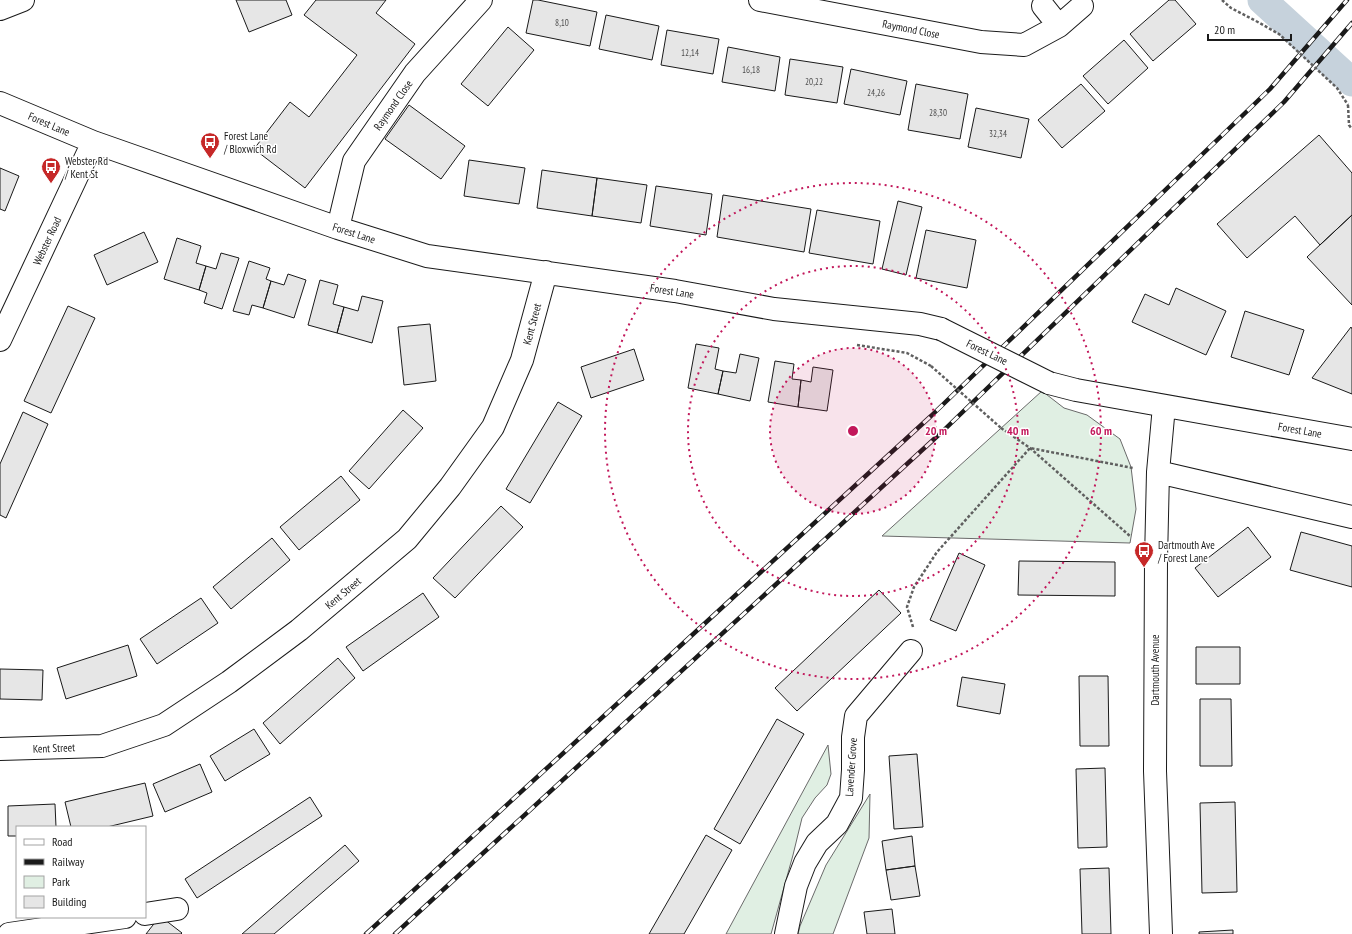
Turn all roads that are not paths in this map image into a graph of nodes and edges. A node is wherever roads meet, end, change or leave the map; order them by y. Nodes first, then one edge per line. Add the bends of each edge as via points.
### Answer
1 (22, 0) edge
2 (481, 0) edge
3 (760, 0) edge
4 (1043, 6) dead end
5 (1082, 6) dead end
6 (0, 9) edge
7 (1058, 26) junction
8 (0, 103) edge
9 (93, 142) junction
10 (338, 228) junction
11 (546, 272) junction
12 (0, 340) edge
13 (1164, 406) junction
14 (1352, 439) edge
15 (1158, 472) junction
16 (1352, 518) edge
17 (911, 651) road end
18 (0, 749) edge
19 (177, 909) dead end
20 (146, 914) edge
21 (118, 918) edge
22 (9, 934) edge
23 (786, 934) edge
24 (1161, 934) edge

1 - 6 street
2 - 10 street, Raymond Close via 415,73 354,162
3 - 7 street, Raymond Close via 981,42 1024,45
4 - 7 street
5 - 7 street, Raymond Close
8 - 9 street, Forest Lane
9 - 10 street, Forest Lane
9 - 12 street, Webster Road
10 - 11 street, Forest Lane via 427,256
11 - 13 street, Forest Lane, bridge via 774,309 920,324 941,329 1049,383
11 - 18 street, Kent Street via 522,360 493,427 450,487 407,539 299,630 229,682 164,725 102,746
13 - 14 street, Forest Lane
13 - 15 street, Dartmouth Avenue
15 - 16 street
15 - 24 street, Dartmouth Avenue via 1155,770
17 - 23 street, Lavender Grove via 856,716 851,798 837,824 817,843 805,863 796,886
19 - 20 street
21 - 22 street

